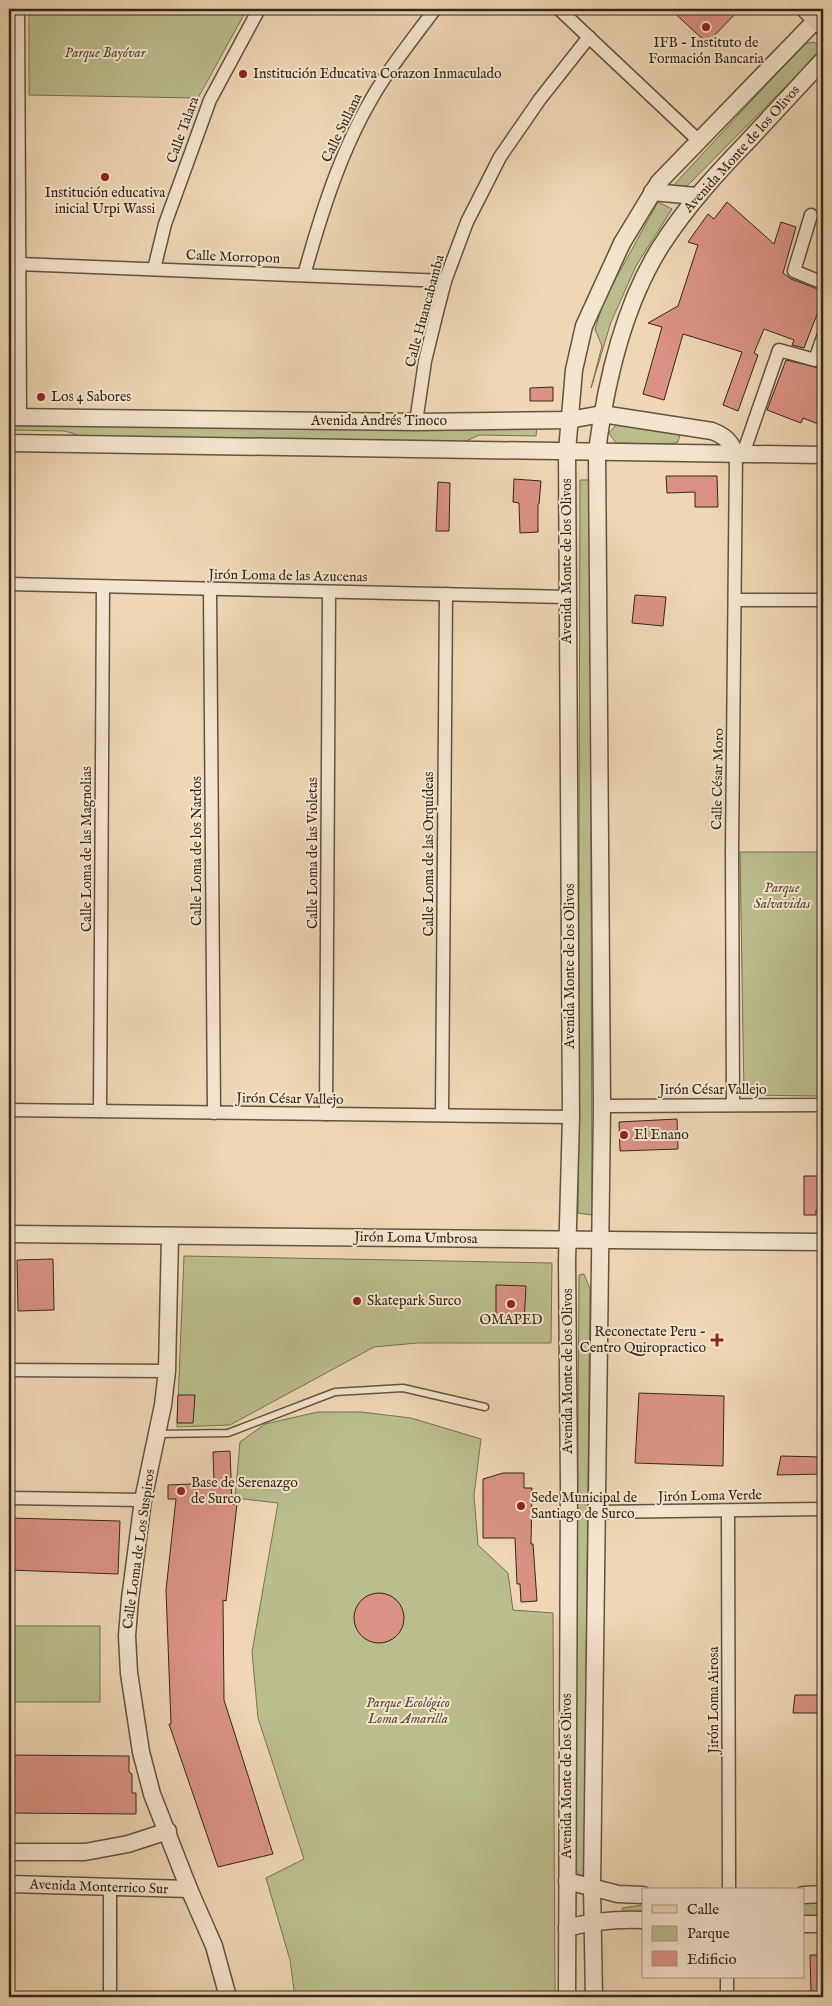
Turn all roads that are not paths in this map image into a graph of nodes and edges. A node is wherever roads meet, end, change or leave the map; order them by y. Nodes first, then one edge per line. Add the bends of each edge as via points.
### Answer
1 (18, 9) edge
2 (259, 9) edge
3 (435, 9) edge
4 (558, 9) edge
5 (816, 18) edge
6 (590, 37) junction
7 (823, 60) edge
8 (698, 141) junction
9 (652, 192) junction
10 (696, 196) junction
11 (811, 215) dead end
12 (19, 264) junction
13 (154, 269) junction
14 (304, 275) junction
15 (445, 281) junction
16 (823, 283) edge
17 (823, 337) edge
18 (602, 414) junction
19 (14, 417) edge
20 (568, 420) junction
21 (416, 422) junction
22 (9, 443) edge
23 (567, 451) junction
24 (597, 451) junction
25 (739, 454) junction
26 (823, 455) edge
27 (9, 584) edge
28 (103, 587) junction
29 (210, 590) junction
30 (329, 593) junction
31 (446, 594) junction
32 (567, 597) junction
33 (735, 600) junction
34 (823, 600) edge
35 (733, 1105) junction
36 (823, 1105) edge
37 (602, 1106) junction
38 (9, 1110) edge
39 (100, 1111) junction
40 (214, 1113) junction
41 (326, 1114) junction
42 (442, 1116) junction
43 (571, 1117) junction
44 (9, 1234) edge
45 (170, 1236) junction
46 (569, 1240) junction
47 (600, 1240) junction
48 (823, 1242) edge
49 (9, 1370) edge
50 (167, 1371) junction
51 (485, 1407) dead end
52 (157, 1434) junction
53 (9, 1498) edge
54 (143, 1500) junction
55 (823, 1509) edge
56 (728, 1510) junction
57 (597, 1512) junction
58 (168, 1831) junction
59 (9, 1852) edge
60 (566, 1881) junction
61 (9, 1884) edge
62 (110, 1888) junction
63 (592, 1888) junction
64 (729, 1888) edge
65 (189, 1889) junction
66 (823, 1894) edge
67 (642, 1895) edge
68 (804, 1895) edge
69 (642, 1920) edge
70 (594, 1921) junction
71 (804, 1924) edge
72 (823, 1924) edge
73 (567, 1928) junction
74 (727, 1978) edge
75 (110, 1997) edge
76 (228, 1997) edge
77 (567, 1997) edge
78 (594, 1997) edge
79 (727, 1997) edge

1 - 12 street
2 - 13 street, Calle Talara via 210,100 165,224
3 - 14 street, Calle Sullana via 383,80 360,120 319,219
4 - 6 street
5 - 8 street, Avenida Monte de los Olivos
6 - 8 street
6 - 15 street, Calle Huancabamba via 540,99 500,157 467,222
7 - 10 street, Avenida Monte de los Olivos
8 - 9 street, Avenida Monte de los Olivos
9 - 10 street
9 - 20 street, Avenida Monte de los Olivos via 622,243 584,326
10 - 18 street, Avenida Monte de los Olivos via 660,246 640,286 621,335
11 - 16 street via 794,271
12 - 13 street, Calle Morropon
12 - 19 street
13 - 14 street, Calle Morropon
14 - 15 street, Calle Morropon
15 - 21 street, Calle Huancabamba via 425,361
17 - 25 street, Calle César Moro via 815,360 779,350
18 - 20 street, Avenida Andrés Tinoco
18 - 24 street, Avenida Monte de los Olivos
18 - 25 street, Avenida Andrés Tinoco via 712,431 730,441
19 - 21 street, Avenida Andrés Tinoco
20 - 21 street, Avenida Andrés Tinoco
20 - 23 street, Avenida Monte de los Olivos
22 - 23 street, Avenida Andrés Tinoco
23 - 24 street, Avenida Andrés Tinoco
23 - 32 street, Avenida Monte de los Olivos
24 - 25 street, Avenida Andrés Tinoco
24 - 37 street, Avenida Monte de los Olivos
25 - 26 street, Avenida Andrés Tinoco
25 - 33 street, Calle César Moro
27 - 28 street, Jirón Loma de las Azucenas
28 - 29 street, Jirón Loma de las Azucenas
28 - 39 street, Calle Loma de las Magnolias
29 - 30 street, Jirón Loma de las Azucenas
29 - 40 street, Calle Loma de los Nardos
30 - 31 street, Jirón Loma de las Azucenas
30 - 41 street, Calle Loma de las Violetas
31 - 32 street, Jirón Loma de las Azucenas
31 - 42 street, Calle Loma de las Orquídeas
32 - 43 street, Avenida Monte de los Olivos
33 - 34 street
33 - 35 street, Calle César Moro
35 - 36 street, Jirón César Vallejo
35 - 37 street, Jirón César Vallejo
37 - 47 street, Avenida Monte de los Olivos
38 - 39 street, Jirón César Vallejo
39 - 40 street, Jirón César Vallejo
40 - 41 street, Jirón César Vallejo
41 - 42 street, Jirón César Vallejo
42 - 43 street, Jirón César Vallejo
43 - 46 street, Avenida Monte de los Olivos
44 - 45 street, Jirón Loma Umbrosa
45 - 46 street, Jirón Loma Umbrosa
45 - 50 street, Calle Loma de Los Suspiros
46 - 47 street, Jirón Loma Umbrosa
46 - 60 street, Avenida Monte de los Olivos
47 - 48 street, Jirón Loma Umbrosa
47 - 57 street, Avenida Monte de los Olivos
49 - 50 street
50 - 52 street, Calle Loma de Los Suspiros
51 - 52 lane via 403,1388 335,1392 228,1433
52 - 54 street, Calle Loma de Los Suspiros
53 - 54 street
54 - 58 street, Calle Loma de Los Suspiros via 129,1608 129,1673 141,1752 152,1794
55 - 56 street, Jirón Loma Verde
56 - 57 street, Jirón Loma Verde
56 - 64 street, Jirón Loma Airosa
57 - 63 street, Avenida Monte de los Olivos
58 - 59 street via 128,1844 85,1852
58 - 65 street, Calle Loma de Los Suspiros
60 - 63 street
60 - 73 street, Avenida Monte de los Olivos
61 - 62 street, Avenida Monterrico Sur
62 - 65 street, Avenida Monterrico Sur
62 - 75 street
63 - 67 street
63 - 70 street, Avenida Monte de los Olivos
65 - 76 street, Calle Loma de Los Suspiros via 214,1946
66 - 68 street
69 - 70 street
70 - 73 street
70 - 78 street, Avenida Monte de los Olivos
71 - 72 street
73 - 77 street, Avenida Monte de los Olivos
74 - 79 street

